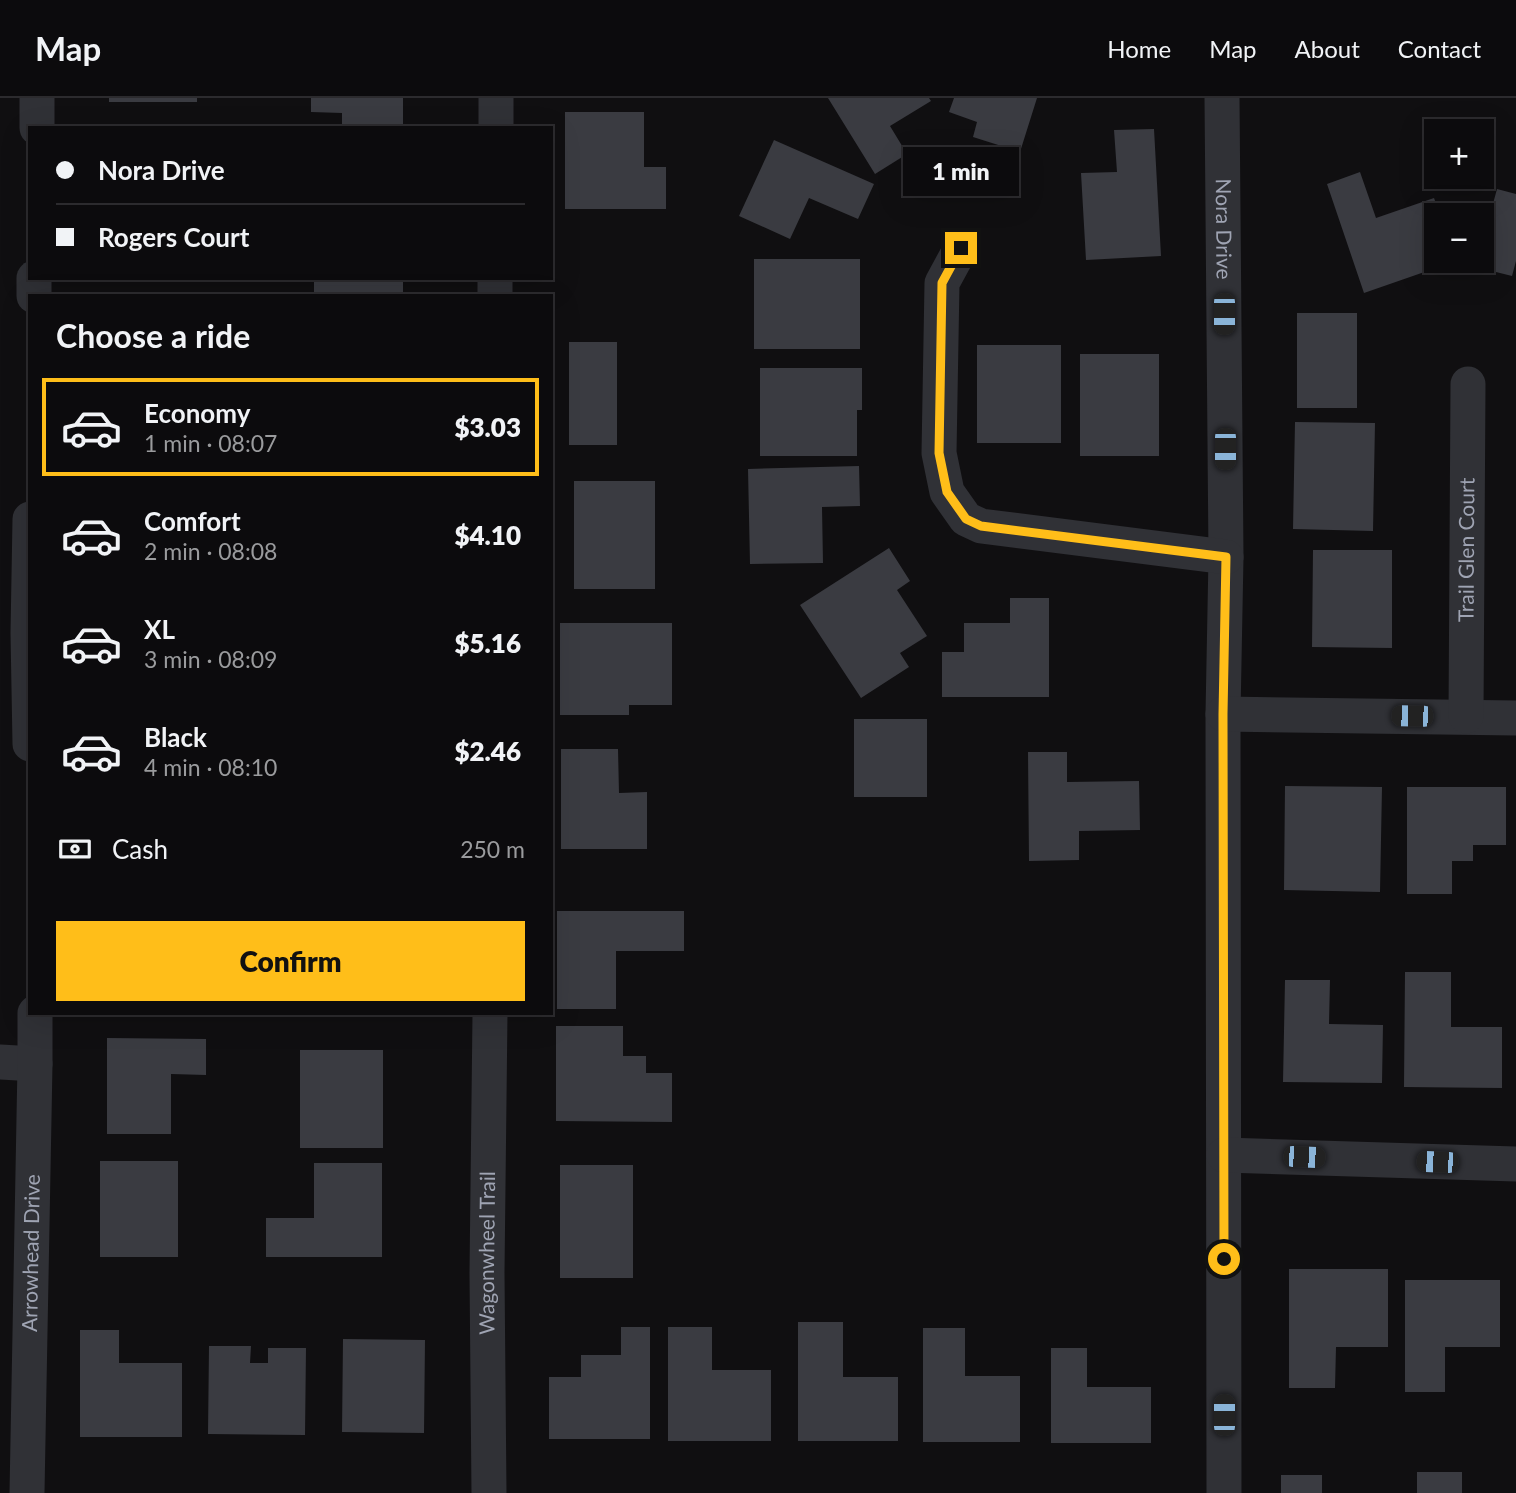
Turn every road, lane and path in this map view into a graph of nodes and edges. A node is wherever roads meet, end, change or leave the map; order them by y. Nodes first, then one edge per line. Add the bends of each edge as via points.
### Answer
1 (37, 98) edge
2 (496, 98) edge
3 (1222, 98) edge
4 (37, 126) edge
5 (496, 126) edge
6 (961, 248) dead end
7 (1468, 384) dead end
8 (28, 533) edge
9 (1226, 557) junction
10 (14, 633) edge
11 (1223, 714) junction
12 (1466, 716) junction
13 (1516, 718) edge
14 (28, 730) edge
15 (35, 1015) edge
16 (490, 1015) edge
17 (0, 1062) edge
18 (36, 1064) junction
19 (1224, 1155) junction
20 (1516, 1164) edge
21 (27, 1493) edge
22 (489, 1493) edge
23 (1224, 1493) edge

1 - 4 street
2 - 5 street
3 - 9 street, Nora Drive
6 - 9 street via 942,283 939,453 947,492 966,519 981,526
7 - 12 street, Trail Glen Court
8 - 10 street
9 - 11 street, Nora Drive
10 - 14 street
11 - 12 street
11 - 19 street, Nora Drive
12 - 13 street
15 - 18 street, Arrowhead Drive
16 - 22 street, Wagonwheel Trail
17 - 18 street
18 - 21 street, Arrowhead Drive
19 - 20 street
19 - 23 street, Nora Drive

